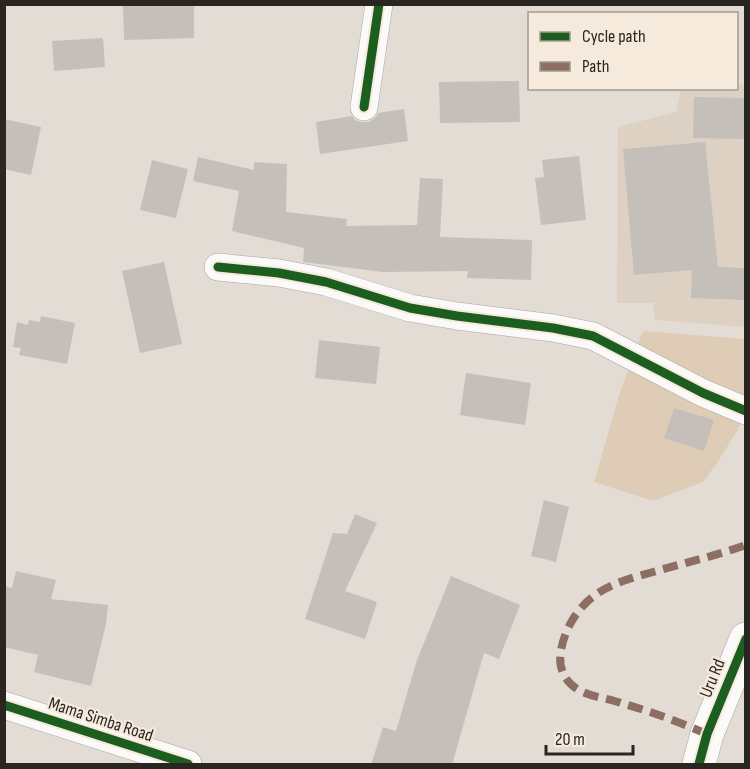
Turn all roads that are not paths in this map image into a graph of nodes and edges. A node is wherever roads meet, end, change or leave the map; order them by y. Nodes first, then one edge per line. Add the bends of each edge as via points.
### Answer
1 (378, 4) edge
2 (364, 107) dead end
3 (218, 267) dead end
4 (746, 411) edge
5 (746, 639) edge
6 (4, 705) edge
7 (188, 765) edge
8 (699, 765) edge

1 - 2 street
3 - 4 street via 326,282 410,308 593,336
5 - 8 street, Uru Rd via 707,734
6 - 7 street, Mama Simba Road

